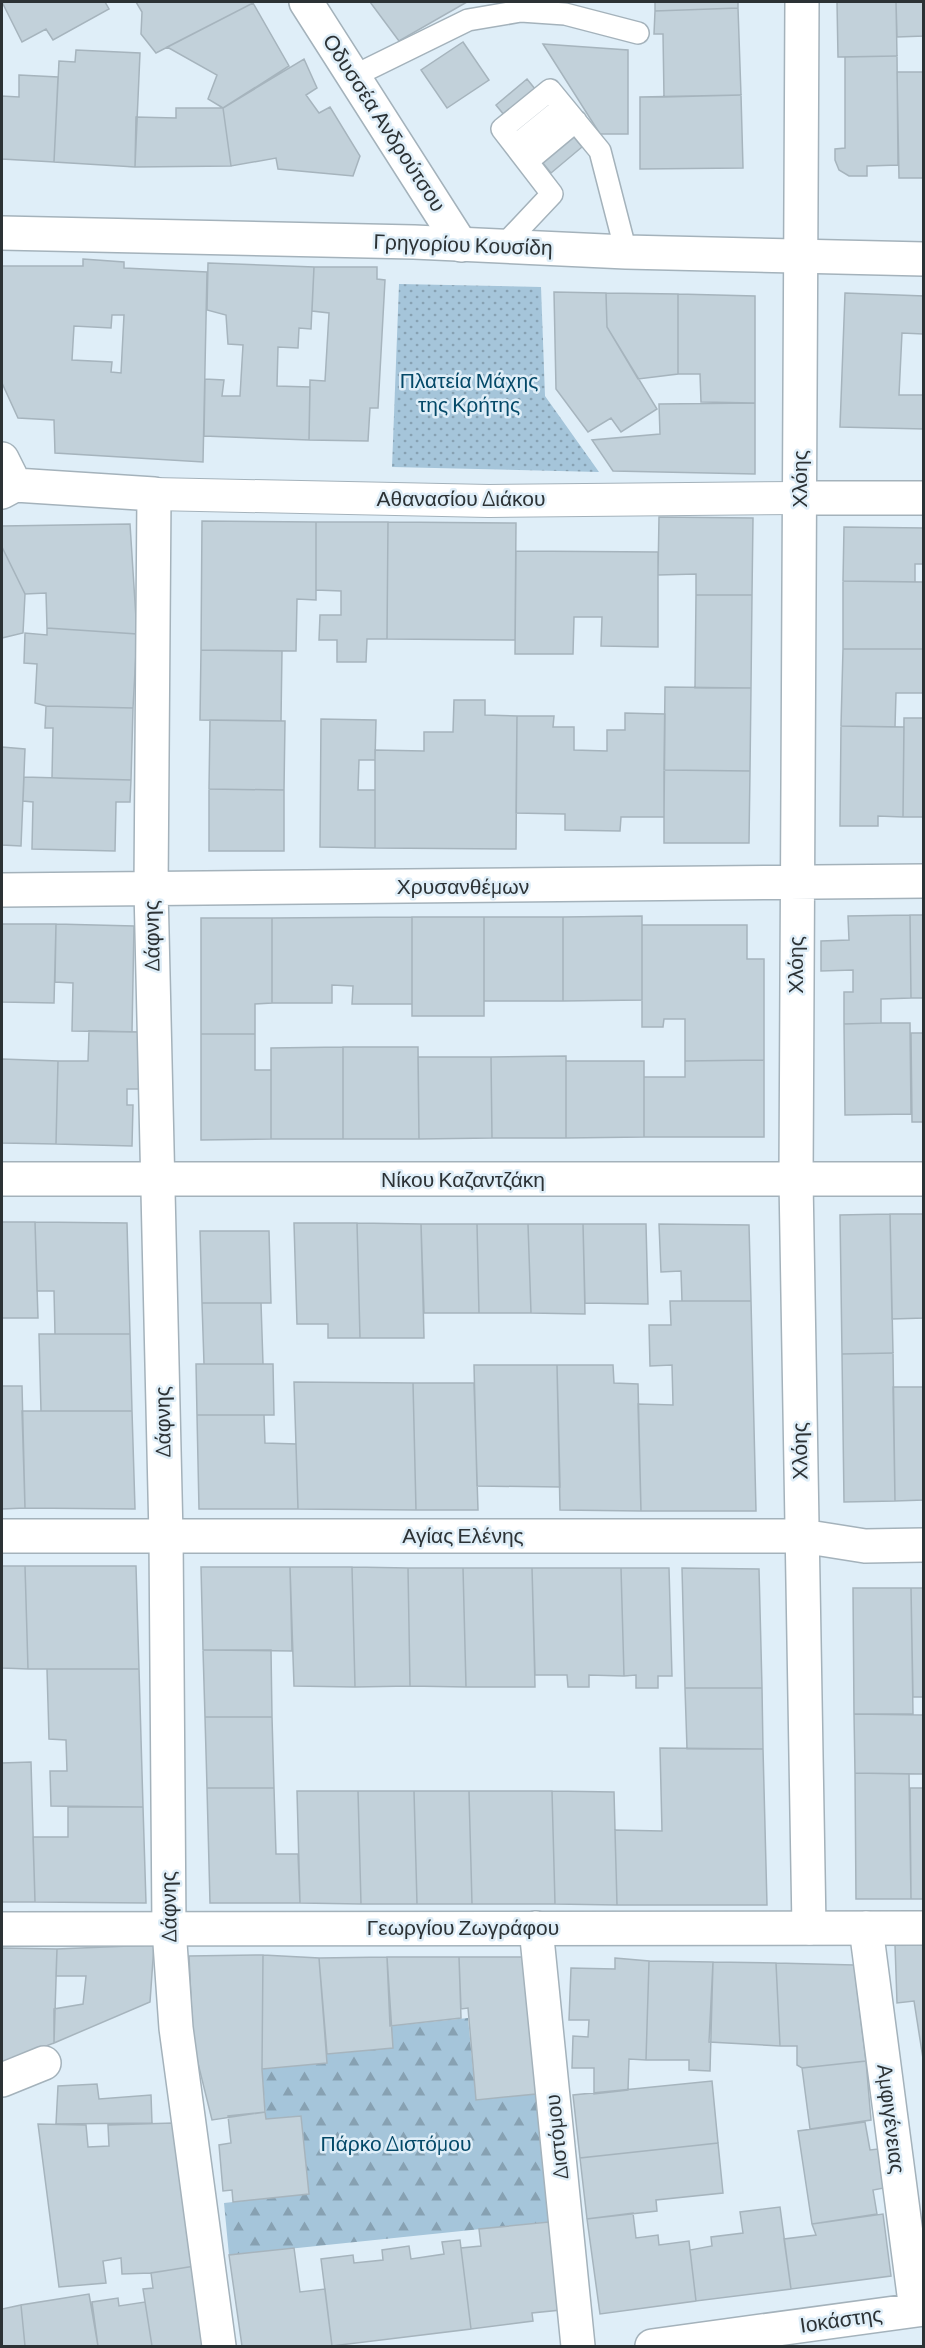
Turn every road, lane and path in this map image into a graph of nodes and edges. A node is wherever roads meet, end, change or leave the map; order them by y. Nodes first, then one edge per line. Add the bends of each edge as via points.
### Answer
1 (306, 2) edge
2 (802, 2) edge
3 (638, 33) dead end
4 (354, 76) junction
5 (570, 114) junction
6 (521, 153) junction
7 (2, 233) edge
8 (461, 244) junction
9 (503, 246) junction
10 (626, 252) junction
11 (800, 255) junction
12 (924, 259) edge
13 (6, 479) edge
14 (154, 494) junction
15 (800, 498) junction
16 (924, 498) edge
17 (924, 881) edge
18 (796, 884) junction
19 (151, 889) junction
20 (2, 890) edge
21 (2, 1179) edge
22 (158, 1179) junction
23 (924, 1179) edge
24 (796, 1180) junction
25 (2, 1536) edge
26 (166, 1536) junction
27 (802, 1536) junction
28 (924, 1545) edge
29 (536, 1928) junction
30 (809, 1928) junction
31 (924, 1928) edge
32 (2, 1929) edge
33 (169, 1929) junction
34 (866, 1929) junction
35 (44, 2063) dead end
36 (2, 2080) edge
37 (920, 2309) edge
38 (219, 2346) edge
39 (578, 2346) edge
40 (652, 2346) edge

1 - 4 street, Οδυσσέα Ανδρούτσου
2 - 11 street, Χλόης
3 - 4 lane via 565,14 521,11 468,20
4 - 8 street, Οδυσσέα Ανδρούτσου
5 - 6 lane
5 - 6 lane via 550,90 502,129
5 - 10 lane via 600,151
6 - 9 lane via 552,194
7 - 8 street, Γρηγορίου Κουσίδη
8 - 9 street, Γρηγορίου Κουσίδη
9 - 10 street, Γρηγορίου Κουσίδη
10 - 11 street, Γρηγορίου Κουσίδη
11 - 12 street, Γρηγορίου Κουσίδη
11 - 15 street, Χλόης
13 - 14 street, Αθανασίου Διάκου
14 - 15 street, Αθανασίου Διάκου via 489,501
14 - 19 street, Δάφνης
15 - 16 street, Αθανασίου Διάκου
15 - 18 street, Χλόης
17 - 18 street, Χρυσανθέμων
18 - 19 street, Χρυσανθέμων
18 - 24 street, Χλόης
19 - 20 street, Χρυσανθέμων
19 - 22 street, Δάφνης
21 - 22 street, Νίκου Καζαντζάκη
22 - 24 street, Νίκου Καζαντζάκη
22 - 26 street, Δάφνης
23 - 24 street, Νίκου Καζαντζάκη
24 - 27 street, Χλόης
25 - 26 street, Αγίας Ελένης
26 - 27 street, Αγίας Ελένης
26 - 33 street, Δάφνης
27 - 28 street, Αγίας Ελένης via 865,1546
27 - 30 street, Χλόης
29 - 30 street, Γεωργίου Ζωγράφου
29 - 33 street, Γεωργίου Ζωγράφου
29 - 39 street, Διστόμου
30 - 34 street, Γεωργίου Ζωγράφου
31 - 34 street, Γεωργίου Ζωγράφου
32 - 33 street, Γεωργίου Ζωγράφου
33 - 38 street, Δάφνης via 176,2028
34 - 37 street, Αμφιγένειας
35 - 36 street
37 - 40 street, Ιοκάστης

